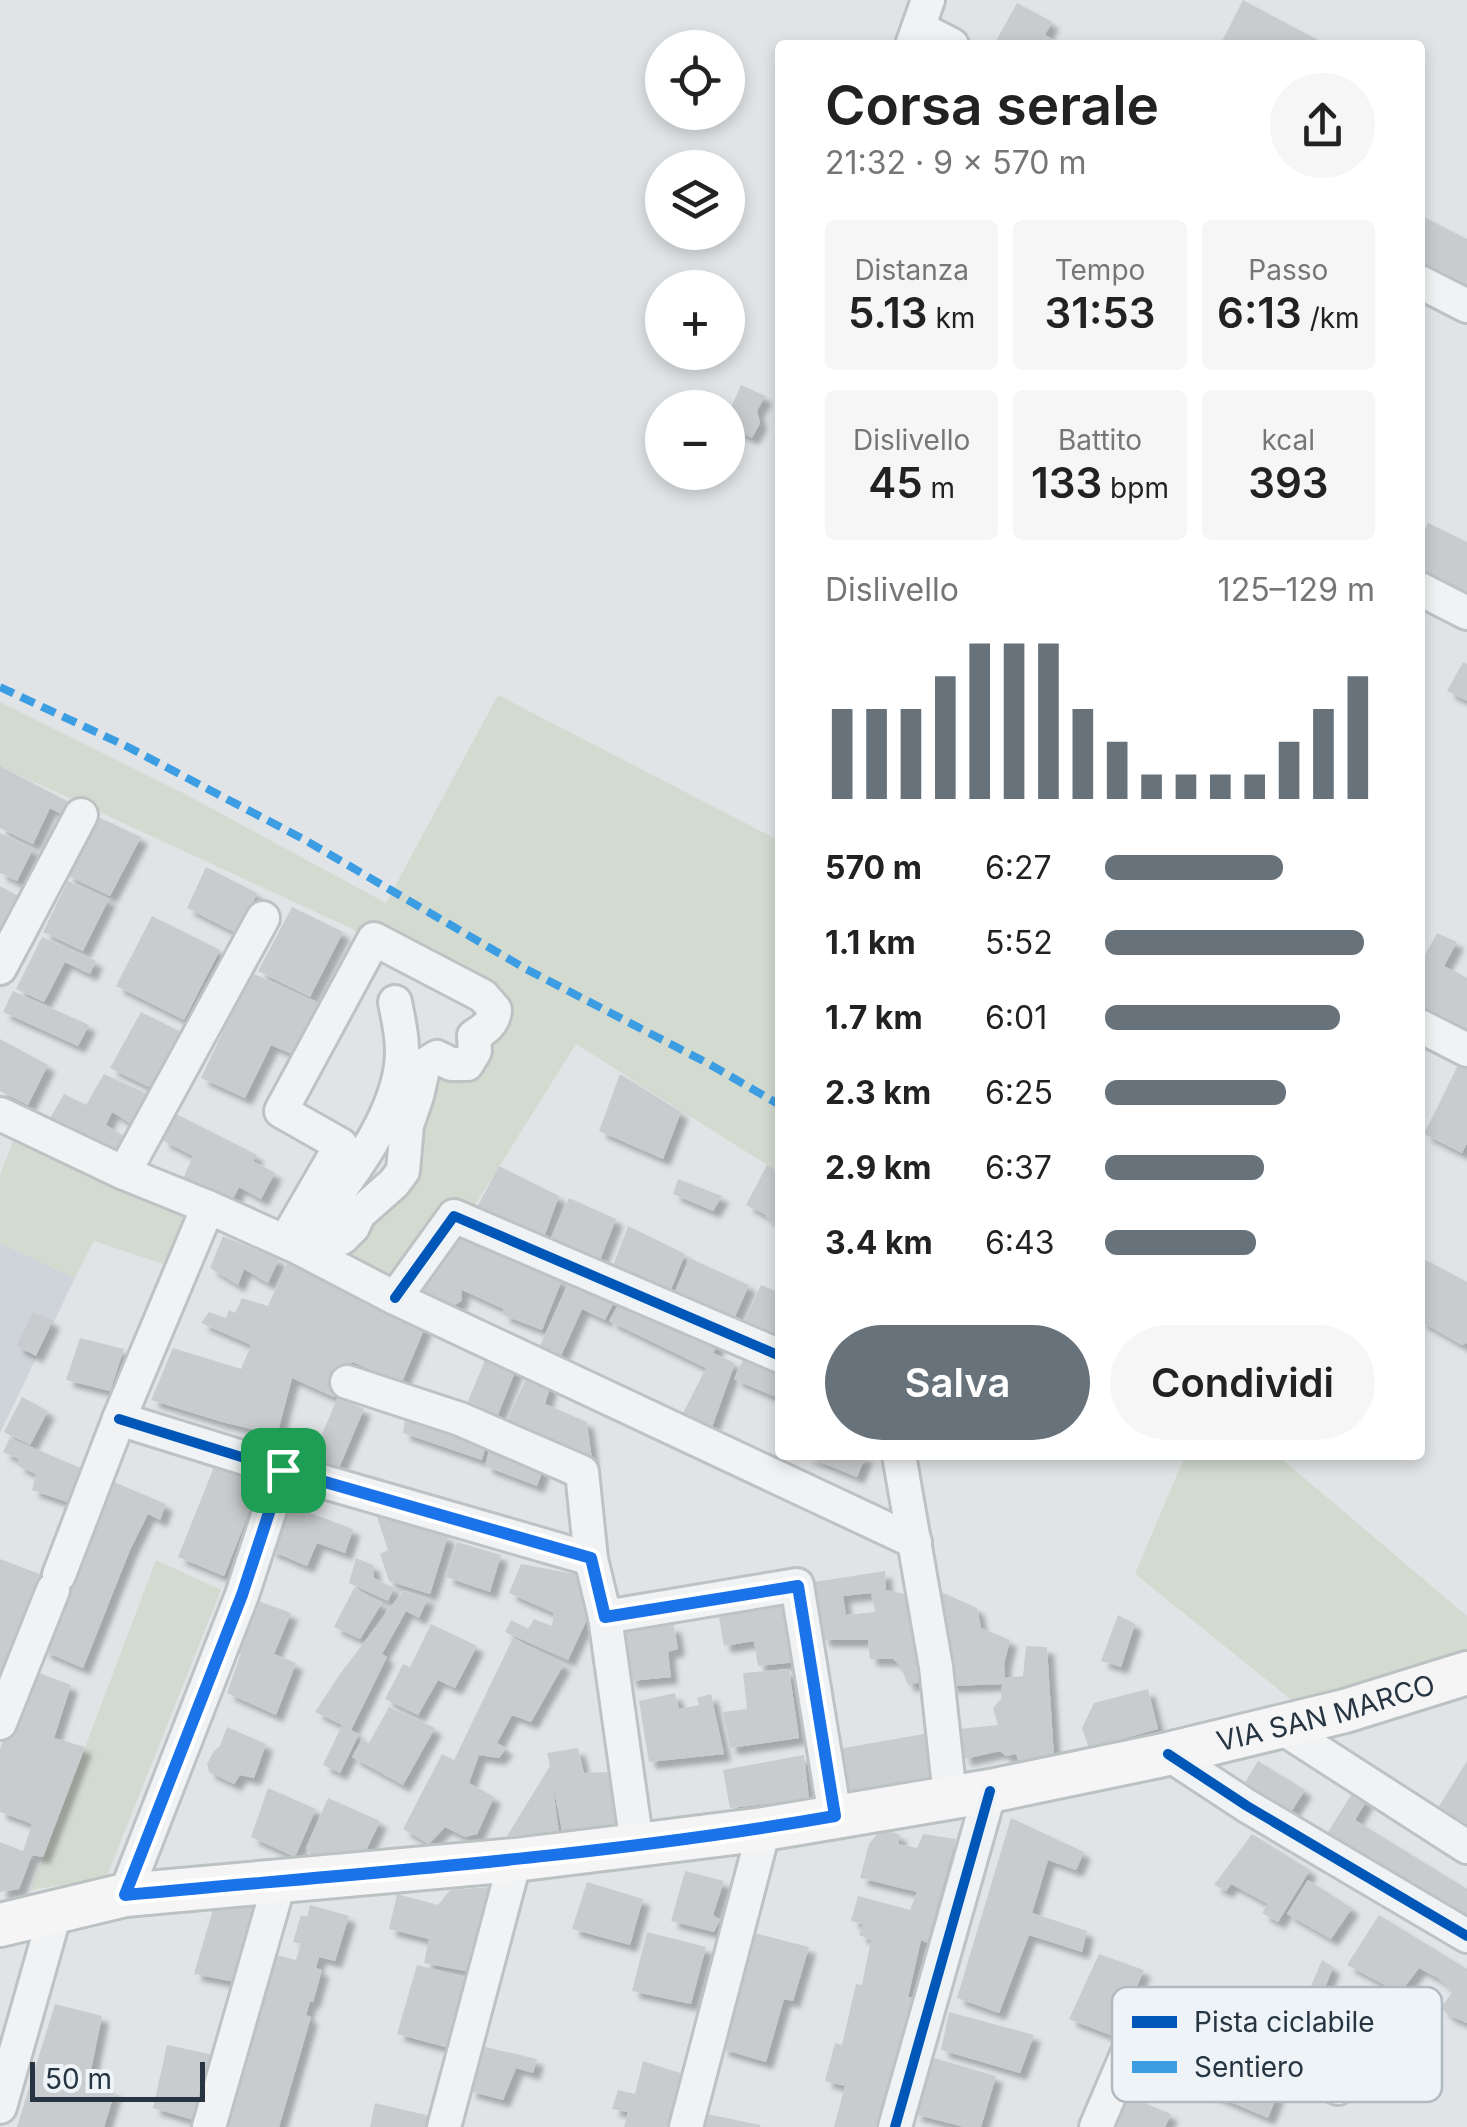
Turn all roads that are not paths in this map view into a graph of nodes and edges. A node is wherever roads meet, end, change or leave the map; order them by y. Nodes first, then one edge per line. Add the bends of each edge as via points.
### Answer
1 (919, 24) edge
2 (944, 40) edge
3 (1425, 285) edge
4 (1467, 306) edge
5 (1425, 591) edge
6 (1467, 612) edge
7 (80, 815) dead end
8 (264, 918) dead end
9 (0, 968) edge
10 (395, 1002) dead end
11 (1425, 1029) edge
12 (1467, 1050) edge
13 (280, 1111) joint
14 (0, 1114) edge
15 (124, 1173) junction
16 (208, 1207) junction
17 (298, 1248) junction
18 (395, 1298) junction
19 (775, 1354) edge
20 (347, 1382) dead end
21 (119, 1418) junction
22 (900, 1460) edge
23 (283, 1470) junction
24 (915, 1542) junction
25 (591, 1558) junction
26 (605, 1617) junction
27 (1467, 1673) edge
28 (0, 1723) edge
29 (1279, 1726) junction
30 (1168, 1754) junction
31 (970, 1794) junction
32 (835, 1816) junction
33 (764, 1829) junction
34 (637, 1846) junction
35 (1467, 1847) edge
36 (515, 1860) junction
37 (280, 1880) junction
38 (125, 1895) junction
39 (56, 1910) junction
40 (0, 1925) edge
41 (1467, 1936) edge
42 (1112, 2089) edge
43 (0, 2107) edge
44 (209, 2127) edge
45 (444, 2127) edge
46 (686, 2127) edge
47 (895, 2127) edge
48 (1096, 2127) edge

1 - 2 street
3 - 4 street
5 - 6 street
7 - 9 street
8 - 15 street
10 - 17 street via 402,1046 395,1095 353,1173
11 - 12 street
13 - 13 street via 374,939 483,996 495,1010 495,1018 474,1036 467,1064 437,1057 424,1066 407,1124 403,1170 342,1238 325,1237 316,1246 290,1233 341,1145
14 - 15 street
15 - 16 street
16 - 17 street
16 - 21 street
17 - 18 street
18 - 19 street via 454,1216
18 - 24 street
20 - 25 street via 460,1419 582,1472
21 - 23 street
21 - 28 street
22 - 24 street
23 - 25 street
23 - 38 street via 242,1595
24 - 31 street via 936,1667
25 - 26 street
26 - 32 street via 798,1586
26 - 34 street
27 - 29 main road, VIA SAN MARCO
29 - 30 main road, VIA SAN MARCO
29 - 35 street
30 - 31 main road, VIA SAN MARCO
30 - 41 street
31 - 32 main road, VIA SAN MARCO
31 - 47 street
32 - 33 main road, VIA SAN MARCO
33 - 34 main road, VIA SAN MARCO
33 - 46 street
34 - 36 main road, VIA SAN MARCO
36 - 37 main road, VIA SAN MARCO
36 - 45 street
37 - 38 main road, VIA SAN MARCO
37 - 44 street
38 - 39 main road, VIA SAN MARCO
39 - 40 main road, VIA SAN MARCO
39 - 43 street
42 - 48 street

